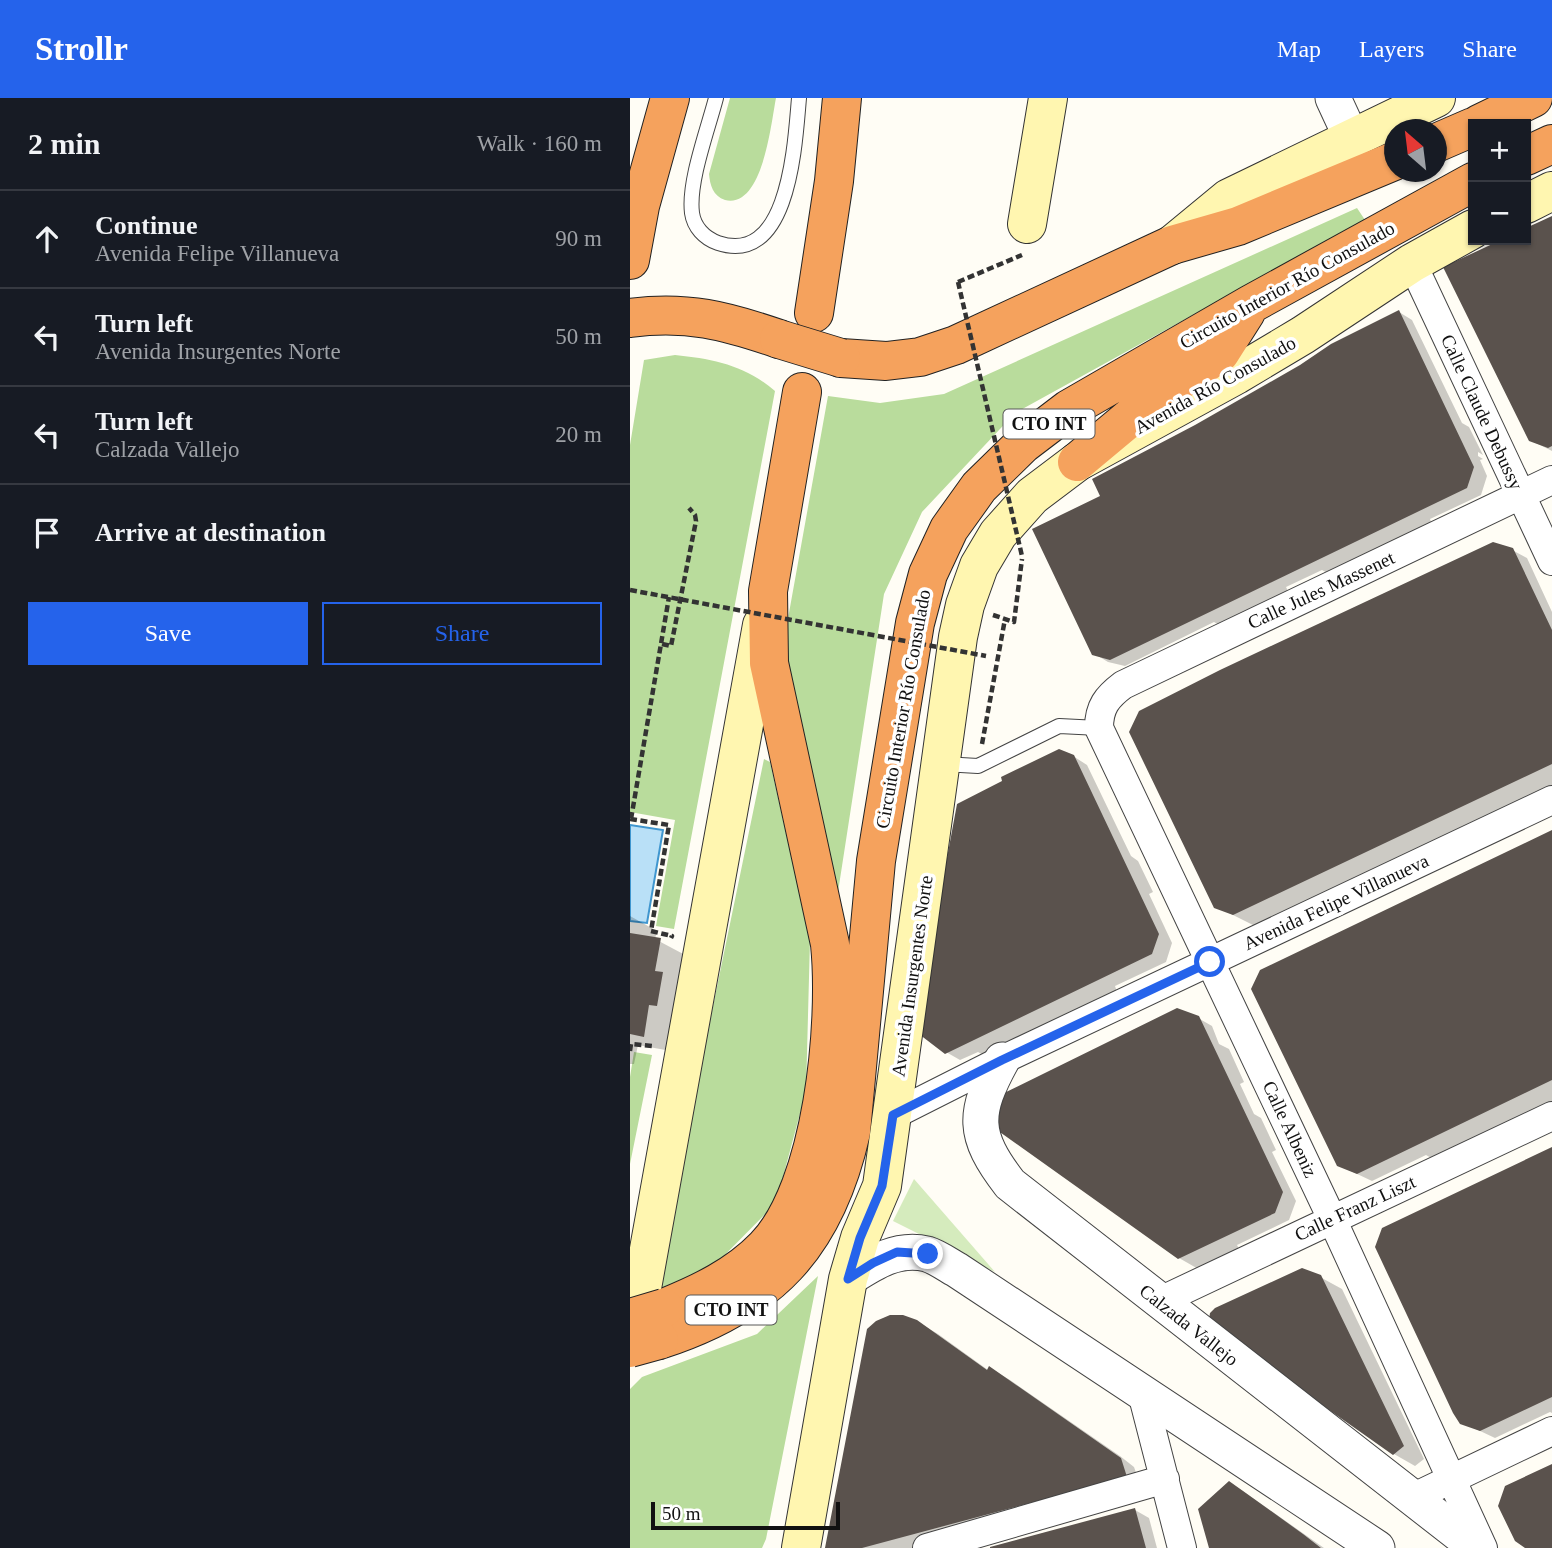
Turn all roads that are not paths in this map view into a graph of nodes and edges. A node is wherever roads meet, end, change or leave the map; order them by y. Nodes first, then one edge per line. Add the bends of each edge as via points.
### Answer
1 (670, 98) edge
2 (716, 98) edge
3 (799, 98) edge
4 (842, 98) edge
5 (1048, 98) edge
6 (1333, 98) edge
7 (1436, 98) edge
8 (1533, 98) edge
9 (1489, 119) edge
10 (1468, 129) edge
11 (1352, 139) junction
12 (1447, 139) edge
13 (1552, 144) edge
14 (1531, 154) edge
15 (1384, 165) edge
16 (1552, 170) edge
17 (1531, 179) edge
18 (1468, 186) edge
19 (1552, 191) edge
20 (1468, 199) edge
21 (1531, 202) edge
22 (1415, 214) junction
23 (1468, 232) edge
24 (1025, 239) road end
25 (1172, 245) junction
26 (630, 260) edge
27 (1412, 263) junction
28 (1251, 304) junction
29 (814, 313) dead end
30 (639, 317) edge
31 (802, 392) dead end
32 (1077, 462) junction
33 (1552, 480) edge
34 (1520, 495) junction
35 (1552, 561) edge
36 (979, 566) joint
37 (768, 592) junction
38 (1099, 720) junction
39 (960, 765) junction
40 (1552, 800) edge
41 (1210, 962) junction
42 (1002, 1060) junction
43 (893, 1115) junction
44 (1552, 1116) edge
45 (1332, 1219) junction
46 (848, 1279) junction
47 (1158, 1301) junction
48 (645, 1323) edge
49 (1142, 1393) junction
50 (1552, 1432) edge
51 (1452, 1478) junction
52 (1165, 1479) junction
53 (1412, 1498) junction
54 (796, 1541) edge
55 (927, 1548) edge
56 (1182, 1548) edge
57 (1377, 1548) edge
58 (1477, 1548) edge
59 (1483, 1548) edge

1 - 26 highway
2 - 3 lane via 691,193 692,214 698,229 711,241 728,246 746,246 764,234 776,217 786,193
4 - 29 highway
5 - 24 main road
6 - 11 street
7 - 11 main road
8 - 9 highway
10 - 12 highway
11 - 25 main road via 1229,198
13 - 14 highway
15 - 25 highway via 1238,226
16 - 17 highway
18 - 22 highway, Circuito Interior Río Consulado / CTO INT
19 - 21 main road
20 - 22 highway
22 - 28 highway, Circuito Interior Río Consulado / CTO INT
23 - 27 main road, Avenida Río Consulado / CTO INT
25 - 30 highway, bridge via 920,357 886,361 841,358 731,322 690,315
27 - 32 main road, Avenida Río Consulado / CTO INT via 1303,335
27 - 34 street, Calle Claude Debussy
28 - 32 highway via 1220,353 1150,401
28 - 48 highway, Circuito Interior Río Consulado / CTO INT via 1069,410 1023,444 988,478 949,529 928,574 915,623 876,861 851,1132 842,1170 812,1233 765,1288 716,1319
31 - 37 highway
32 - 36 main road, Avenida Río Consulado / CTO INT via 1032,496 998,534
33 - 34 street, Calle Jules Massenet
34 - 35 street, Calle Claude Debussy
34 - 38 street, Calle Jules Massenet via 1123,685 1108,697
36 - 39 main road, Avenida Insurgentes Norte via 958,637
37 - 48 main road
37 - 48 highway via 769,663 823,905 834,980 818,1126 797,1194 767,1245 719,1283
38 - 39 lane via 1059,726
38 - 41 street, Calle Albeniz
39 - 43 main road, Avenida Insurgentes Norte
40 - 41 street, Avenida Felipe Villanueva
41 - 42 street, Avenida Felipe Villanueva
41 - 45 street, Calle Albeniz
42 - 43 street, Avenida Felipe Villanueva
42 - 47 street, Calzada Vallejo via 981,1109 981,1132 992,1161 1010,1184
43 - 46 main road, Avenida Insurgentes Norte via 882,1186
44 - 45 street, Calle Franz Liszt
45 - 47 street, Calle Franz Liszt
45 - 51 street, Calle Albeniz
46 - 49 street via 897,1252 928,1254
46 - 54 main road, Avenida Insurgentes Norte
47 - 53 street, Calzada Vallejo
49 - 52 street
49 - 57 street
50 - 51 street
51 - 53 street
51 - 59 street, Calle Albeniz
52 - 55 street
52 - 56 street
53 - 58 street, Calzada Vallejo

